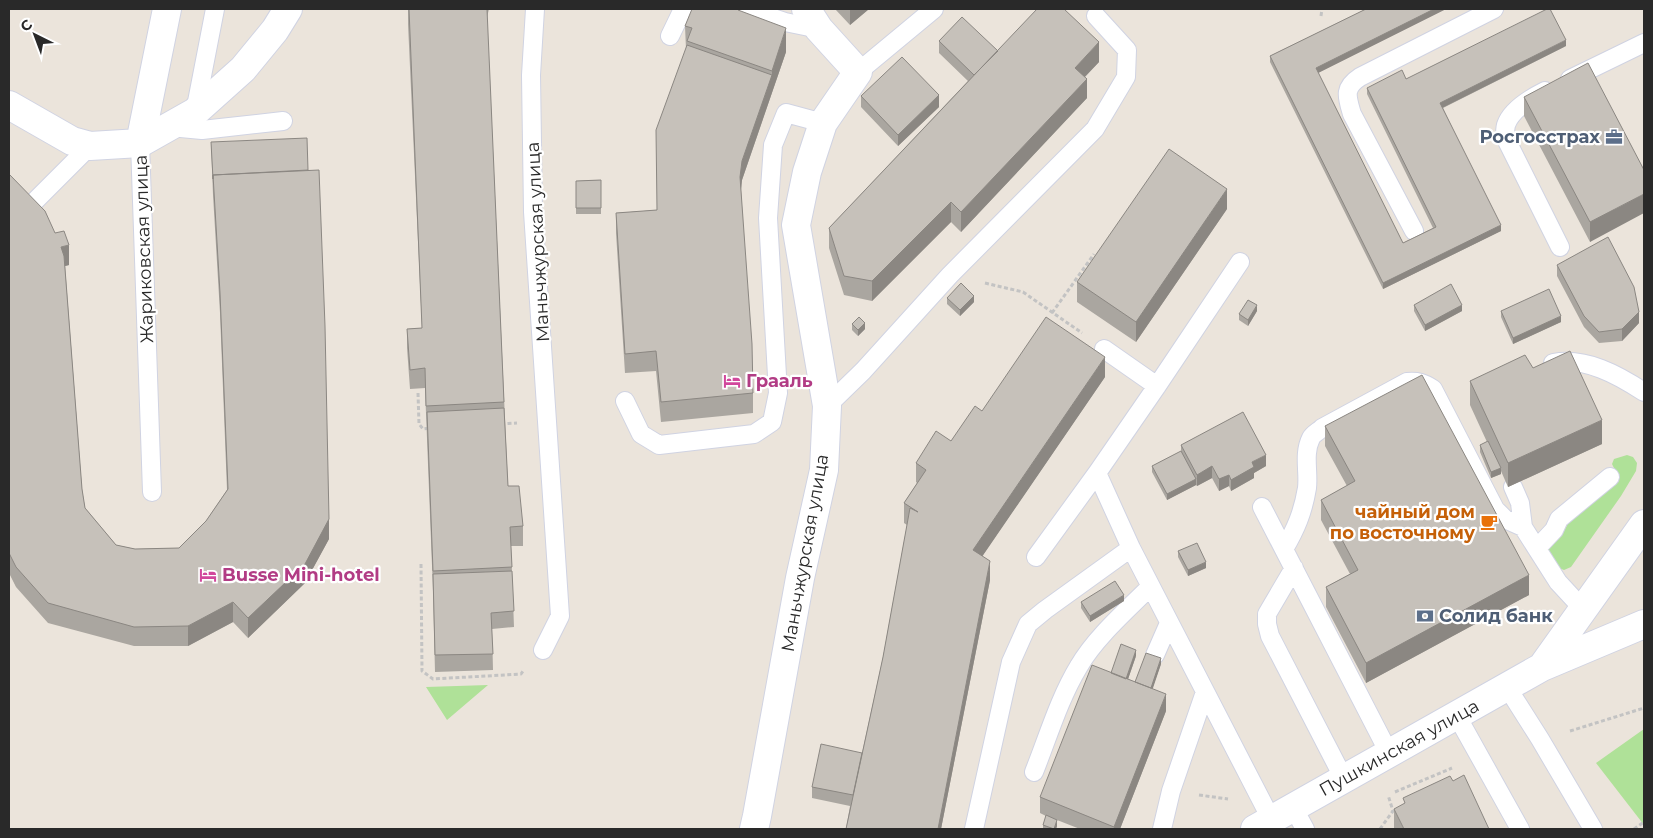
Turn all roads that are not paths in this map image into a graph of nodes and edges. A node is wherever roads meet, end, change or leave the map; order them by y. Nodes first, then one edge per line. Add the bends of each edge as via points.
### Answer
1 (167, 9) edge
2 (215, 9) edge
3 (288, 9) edge
4 (534, 9) edge
5 (683, 9) edge
6 (746, 9) edge
7 (934, 9) edge
8 (1494, 9) edge
9 (1096, 16) dead end
10 (813, 19) edge
11 (670, 36) dead end
12 (1644, 43) edge
13 (858, 72) junction
14 (9, 105) edge
15 (195, 112) junction
16 (283, 121) dead end
17 (823, 123) junction
18 (167, 127) junction
19 (140, 143) junction
20 (90, 146) junction
21 (33, 203) edge
22 (1414, 231) dead end
23 (1560, 247) dead end
24 (1240, 262) dead end
25 (1104, 349) road end
26 (1536, 368) edge
27 (1157, 386) junction
28 (1644, 392) edge
29 (625, 401) dead end
30 (827, 406) junction
31 (1097, 473) junction
32 (1610, 477) dead end
33 (1513, 487) edge
34 (152, 492) dead end
35 (1262, 507) dead end
36 (1644, 524) edge
37 (1523, 527) junction
38 (1131, 548) junction
39 (1537, 548) junction
40 (1284, 549) junction
41 (1036, 557) dead end
42 (1294, 568) junction
43 (1150, 587) junction
44 (1583, 609) junction
45 (1169, 623) junction
46 (1644, 624) edge
47 (543, 650) road end
48 (1155, 655) edge
49 (1542, 667) junction
50 (1507, 687) junction
51 (1205, 692) junction
52 (1456, 716) junction
53 (1390, 753) junction
54 (1034, 772) dead end
55 (1344, 779) junction
56 (1281, 821) edge
57 (979, 826) edge
58 (754, 829) edge
59 (1162, 829) edge
60 (1520, 829) edge
61 (1593, 829) edge

1 - 19 street, Жариковская улица
2 - 15 lane
3 - 15 street via 243,68
4 - 47 lane, Маньчжурская улица via 531,75 534,212 560,616
5 - 11 lane
6 - 10 lane via 785,22
7 - 13 lane
8 - 22 lane via 1360,77 1348,90 1352,114
9 - 30 lane via 1127,50 1126,77 1095,129 950,275
10 - 13 street
12 - 23 lane via 1538,95 1522,105 1506,125 1505,137
13 - 17 street, Маньчжурская улица
14 - 20 street via 72,141
15 - 18 street
16 - 18 lane via 202,130
17 - 29 lane via 786,113 773,145 768,218 778,393 772,422 754,434 659,445 641,434
17 - 30 street, Маньчжурская улица via 807,172 796,225
18 - 19 street
19 - 20 street
19 - 34 lane, Жариковская улица
20 - 21 lane
24 - 27 lane
25 - 27 lane
26 - 28 lane via 1563,361 1584,364 1621,377
27 - 31 lane
30 - 58 street, Маньчжурская улица via 824,470 800,578
31 - 38 lane
31 - 41 lane
32 - 39 lane via 1558,518 1554,530
33 - 37 lane via 1520,502
35 - 40 lane
36 - 44 street, Пушкинская улица
37 - 39 lane
37 - 40 lane via 1505,519 1495,508 1433,389 1417,381 1407,382 1311,437 1303,506 1298,524
38 - 43 lane
38 - 57 lane via 1028,624 1011,662
39 - 44 lane via 1558,582
40 - 42 lane
42 - 53 lane
42 - 55 lane via 1268,614 1267,624 1270,636
43 - 45 lane
43 - 54 lane via 1079,666
44 - 49 street, Пушкинская улица
45 - 48 lane
45 - 51 lane
46 - 49 street, Пушкинская улица
49 - 50 street, Пушкинская улица
50 - 52 street, Пушкинская улица
50 - 61 lane
51 - 56 lane
51 - 59 lane
52 - 53 street, Пушкинская улица
52 - 60 lane
53 - 55 street, Пушкинская улица
55 - 56 street, Пушкинская улица

